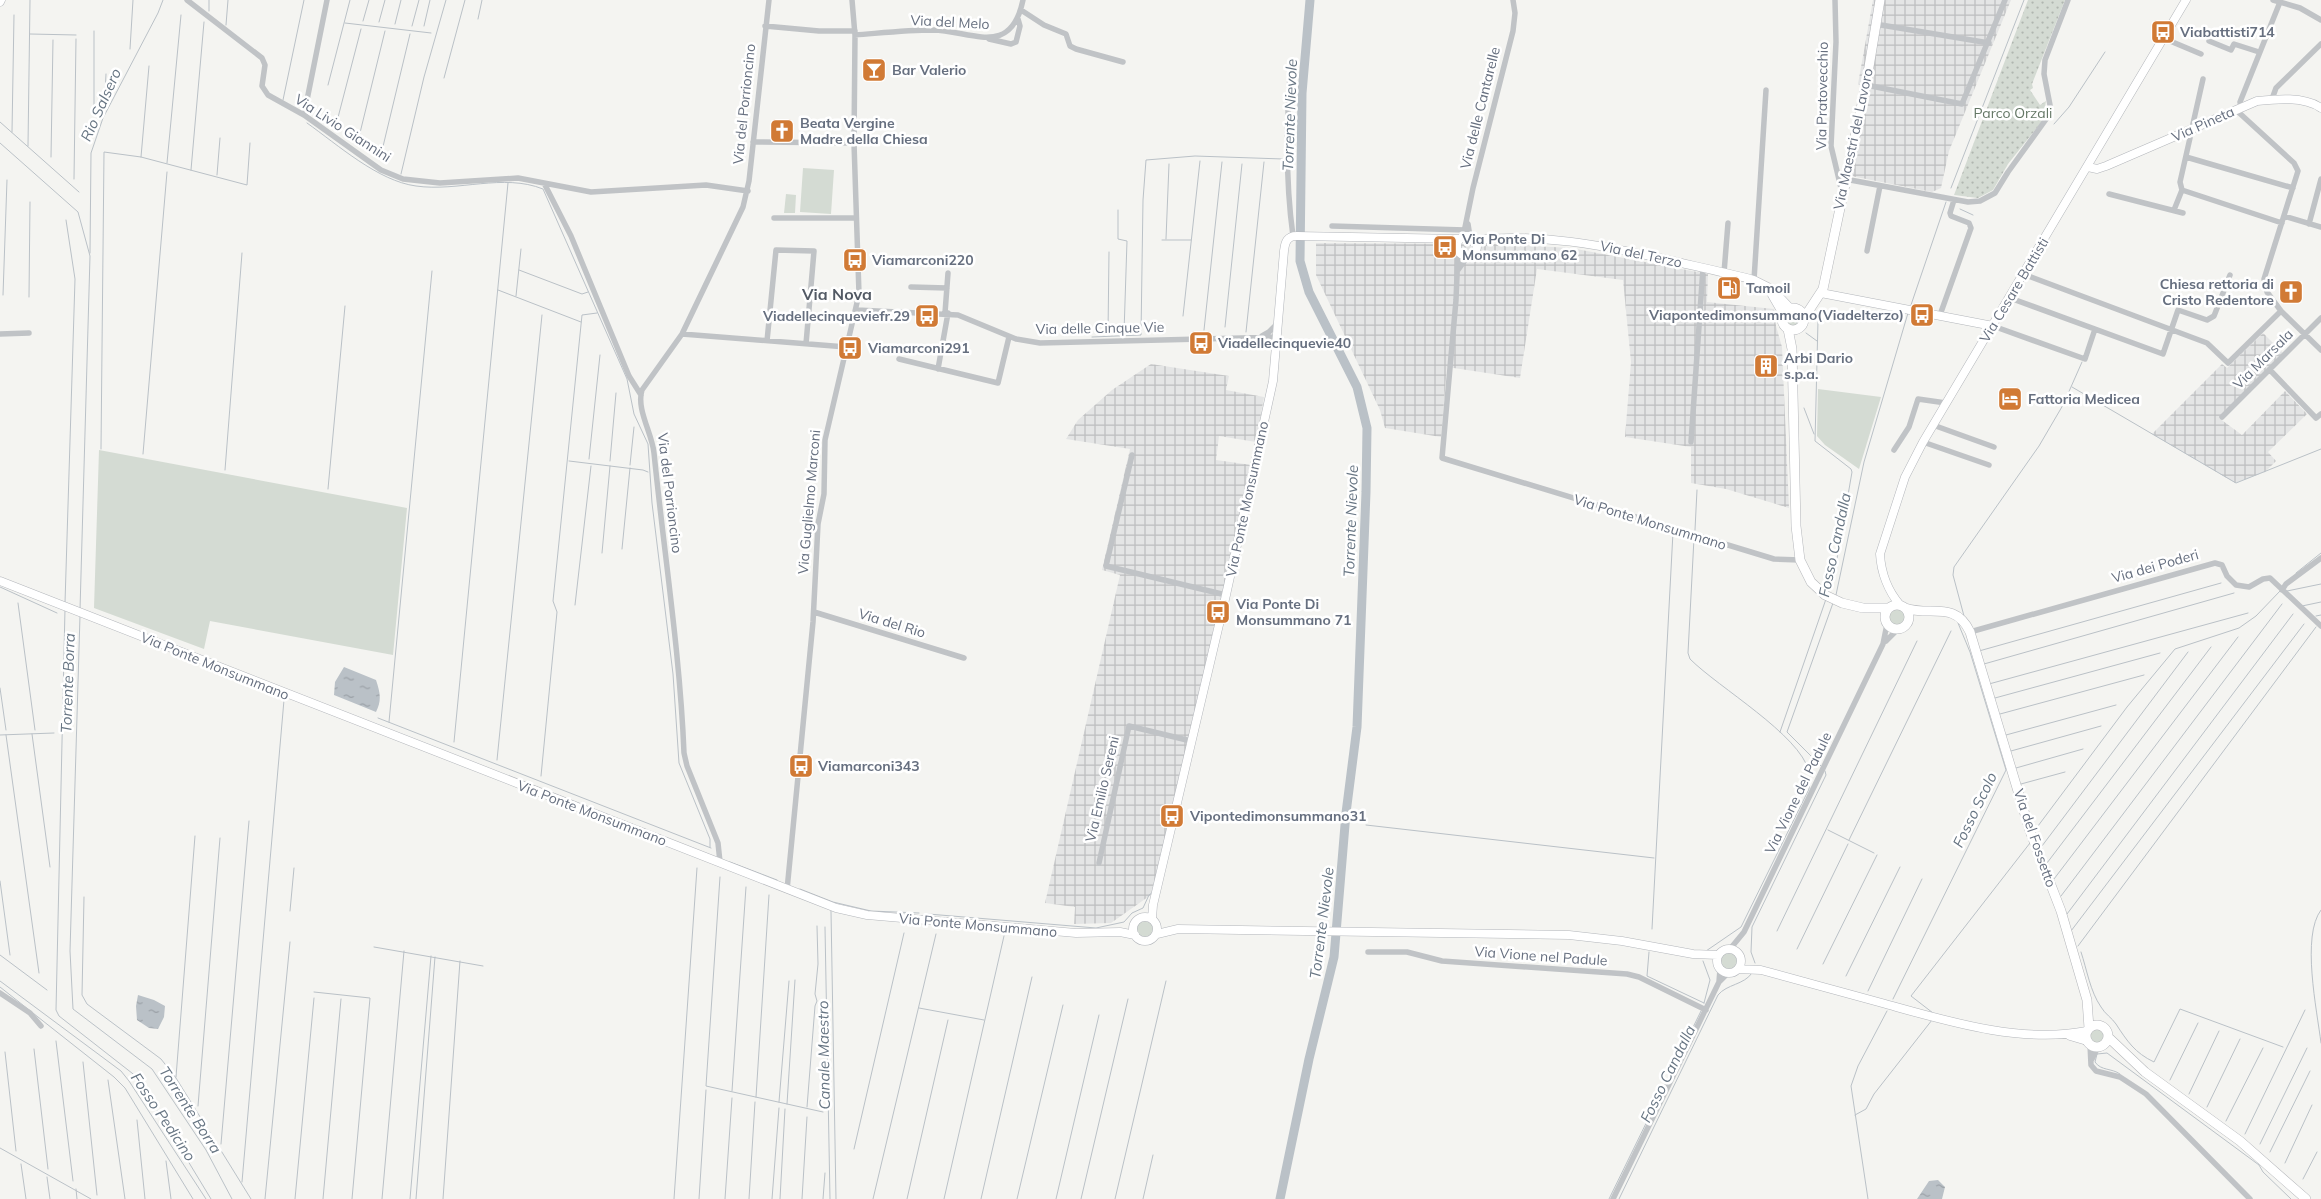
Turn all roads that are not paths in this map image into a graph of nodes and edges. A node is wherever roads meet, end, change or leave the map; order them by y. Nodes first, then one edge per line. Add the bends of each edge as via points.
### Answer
1 (187, 0) edge
2 (327, 0) edge
3 (769, 0) edge
4 (852, 0) edge
5 (1023, 0) edge
6 (1513, 0) edge
7 (1835, 0) edge
8 (1880, 0) edge
9 (2005, 0) edge
10 (2068, 0) edge
11 (2186, 0) edge
12 (2276, 1) edge
13 (1021, 10) junction
14 (1018, 19) junction
15 (2321, 20) edge
16 (1875, 24) junction
17 (765, 26) junction
18 (855, 33) junction
19 (2163, 38) junction
20 (987, 39) junction
21 (2209, 41) dead end
22 (1988, 43) junction
23 (2321, 44) edge
24 (2259, 52) junction
25 (2201, 54) dead end
26 (1123, 62) dead end
27 (1292, 64) dead end
28 (2204, 79) dead end
29 (1866, 85) junction
30 (1766, 90) dead end
31 (2272, 99) junction
32 (2241, 107) junction
33 (2321, 108) edge
34 (304, 115) junction
35 (2244, 118) junction
36 (2190, 130) junction
37 (753, 142) junction
38 (854, 143) junction
39 (2186, 157) junction
40 (2088, 167) junction
41 (2321, 178) edge
42 (1845, 179) junction
43 (544, 183) junction
44 (1880, 186) junction
45 (2293, 188) junction
46 (2182, 190) junction
47 (748, 191) junction
48 (1842, 192) junction
49 (2109, 194) dead end
50 (1953, 200) junction
51 (2174, 210) junction
52 (2182, 213) dead end
53 (2284, 216) junction
54 (774, 218) dead end
55 (856, 218) junction
56 (1728, 223) dead end
57 (2282, 223) junction
58 (2309, 224) junction
59 (1332, 226) dead end
60 (2321, 228) edge
61 (1438, 235) junction
62 (1295, 236) junction
63 (1496, 238) junction
64 (1464, 240) junction
65 (1570, 240) junction
66 (1476, 249) junction
67 (1569, 250) dead end
68 (1867, 251) dead end
69 (1468, 256) junction
70 (1703, 268) junction
71 (1458, 270) junction
72 (948, 273) dead end
73 (1724, 273) junction
74 (2023, 274) junction
75 (2230, 275) dead end
76 (1826, 278) junction
77 (1757, 281) junction
78 (911, 287) dead end
79 (947, 288) junction
80 (1822, 294) junction
81 (2010, 298) junction
82 (857, 310) junction
83 (1790, 310) junction
84 (2281, 311) junction
85 (947, 313) junction
86 (1940, 316) junction
87 (1804, 318) junction
88 (2321, 318) edge
89 (1279, 322) junction
90 (1993, 326) junction
91 (2095, 328) junction
92 (1792, 330) junction
93 (2171, 330) junction
94 (29, 333) dead end
95 (0, 334) edge
96 (682, 334) junction
97 (2305, 334) junction
98 (1260, 336) junction
99 (1009, 337) junction
100 (1278, 337) junction
101 (767, 341) junction
102 (806, 344) junction
103 (846, 347) junction
104 (2321, 350) edge
105 (1276, 352) junction
106 (899, 360) dead end
107 (938, 369) junction
108 (2270, 370) junction
109 (641, 395) junction
110 (1946, 403) junction
111 (2319, 416) edge
112 (2222, 417) dead end
113 (1933, 425) junction
114 (1691, 442) dead end
115 (1923, 442) junction
116 (1994, 447) dead end
117 (1894, 450) dead end
118 (1132, 455) dead end
119 (1989, 466) dead end
120 (2321, 558) edge
121 (1800, 560) junction
122 (0, 581) edge
123 (2281, 589) junction
124 (1226, 595) junction
125 (1896, 607) junction
126 (1863, 608) junction
127 (1935, 611) junction
128 (814, 612) junction
129 (1886, 621) junction
130 (1908, 621) junction
131 (2321, 626) edge
132 (1900, 628) junction
133 (1970, 632) junction
134 (1883, 644) junction
135 (964, 658) dead end
136 (1191, 741) junction
137 (720, 862) junction
138 (1099, 862) dead end
139 (787, 890) junction
140 (1151, 920) junction
141 (1133, 926) junction
142 (1178, 930) junction
143 (1120, 932) junction
144 (1156, 934) junction
145 (1135, 935) junction
146 (1730, 949) junction
147 (1368, 952) dead end
148 (1741, 958) junction
149 (1718, 962) junction
150 (1738, 969) junction
151 (1761, 970) junction
152 (1728, 973) junction
153 (1719, 982) junction
154 (0, 993) edge
155 (2087, 1000) junction
156 (1706, 1010) junction
157 (42, 1026) dead end
158 (2101, 1026) junction
159 (2108, 1037) junction
160 (2092, 1039) junction
161 (2128, 1058) junction
162 (1613, 1199) edge
163 (2250, 1199) edge
164 (2306, 1199) edge

1 - 34 street, Via Livio Giannini via 262,58 264,90
2 - 34 street
3 - 17 street, Via del Porrioncino
4 - 18 street, Via Guglielmo Marconi
5 - 13 street
6 - 64 street, Via delle Cantarelle via 1513,31 1473,188
7 - 48 street, Via Pratovecchio via 1831,146
8 - 16 main road, Via Maestri del Lavoro
9 - 22 street
10 - 50 street via 2045,60 2044,74 2050,102 2047,118 1995,193 1976,202
11 - 19 street, Via Cesare Battisti
12 - 15 street via 2300,8
12 - 24 street
13 - 14 street
13 - 26 street via 1066,34 1070,46
14 - 20 street, Via del Melo via 1002,33
14 - 20 street via 1020,26 1016,42 1011,44
16 - 22 street
16 - 29 main road, Via Maestri del Lavoro
17 - 18 street, Via del Melo
17 - 37 street, Via del Porrioncino
18 - 20 street, Via del Melo via 932,30
18 - 38 street, Via Guglielmo Marconi
19 - 25 street
19 - 40 street, Via Cesare Battisti
21 - 24 street via 2231,50 2234,44
22 - 29 street via 1962,104
23 - 31 street via 2276,88
24 - 32 street via 2240,102
27 - 62 street via 1286,114 1286,170
28 - 36 street
29 - 42 main road, Via Maestri del Lavoro
30 - 77 street
31 - 32 street, Via Pineta
31 - 33 street, Via Pineta via 2308,102
32 - 35 street
32 - 35 street
32 - 36 street, Via Pineta
34 - 43 street, Via Livio Giannini via 381,170 403,179 440,183 508,178
35 - 45 street via 2294,163 2298,171
36 - 39 street
36 - 40 street, Via Pineta via 2102,168
37 - 38 street
37 - 47 street, Via del Porrioncino
38 - 55 street, Via Guglielmo Marconi
39 - 45 street
39 - 46 street via 2180,182
40 - 74 street, Via Cesare Battisti
41 - 58 street
42 - 44 street
42 - 48 main road, Via Maestri del Lavoro
43 - 47 street, Via Livio Giannini via 591,192 706,185
43 - 109 street via 571,236 629,376
44 - 50 street
44 - 68 street
45 - 53 street
46 - 51 street
46 - 57 street
47 - 96 street, Via del Porrioncino via 740,216
48 - 76 main road, Via Maestri del Lavoro
49 - 51 street
50 - 86 street via 1951,216 1969,223 1971,228
51 - 52 street
53 - 57 street
53 - 58 street
54 - 55 street
55 - 82 street, Via Guglielmo Marconi
56 - 73 street
57 - 84 street via 2264,279 2267,292
58 - 60 street
59 - 61 street
61 - 62 street
61 - 64 street
61 - 64 street
62 - 89 street, Via Ponte Monsummano via 1284,246
63 - 64 street, Via del Terzo
63 - 65 street, Via del Terzo
63 - 66 street
64 - 66 street
64 - 69 street via 1464,256
64 - 71 street, Via Ponte Monsummano
65 - 67 street
65 - 70 street, Via del Terzo
66 - 69 street
69 - 71 street
70 - 73 street, Via del Terzo
70 - 114 street
71 - 121 street, Via Ponte Monsummano via 1442,458 1774,559
72 - 79 street
73 - 77 street, Via del Terzo
74 - 81 street, Via Cesare Battisti
74 - 93 street
75 - 93 street via 2214,316 2207,320 2178,310
76 - 80 main road, Via Maestri del Lavoro
76 - 83 main road via 1808,304
77 - 83 street
78 - 79 street
79 - 85 street
80 - 86 street
80 - 87 main road
81 - 90 street, Via Cesare Battisti
81 - 91 street
82 - 85 street, Via delle Cinque Vie
82 - 103 street, Via Guglielmo Marconi
83 - 87 main road
83 - 92 main road via 1781,321
84 - 93 street via 2228,363 2207,343
84 - 97 street
85 - 99 street, Via delle Cinque Vie via 967,318
85 - 107 street
86 - 90 street
87 - 92 main road via 1802,326
88 - 97 street, Via Marsala
89 - 98 street
89 - 100 street, Via Ponte Monsummano
90 - 91 street via 2085,360
90 - 110 street, Via Cesare Battisti
91 - 93 street via 2163,354
92 - 121 main road via 1796,526
94 - 95 street
96 - 101 street
96 - 109 street, Via del Porrioncino
97 - 104 street
97 - 108 street, Via Marsala
98 - 99 street, Via delle Cinque Vie via 1056,343 1028,342
98 - 100 street, Via delle Cinque Vie
98 - 105 street via 1268,340
99 - 107 street via 998,383
100 - 105 street, Via Ponte Monsummano
101 - 102 street
101 - 102 street via 776,250 814,251
102 - 103 street
103 - 128 street, Via Guglielmo Marconi via 825,440
105 - 124 street, Via Ponte Monsummano via 1274,381
106 - 107 street
108 - 111 street
108 - 112 street, Via Marsala
109 - 137 street, Via del Porrioncino via 654,450 660,522 680,668 684,753 718,843
110 - 113 street, Via Cesare Battisti
110 - 117 street via 1918,399 1909,427
113 - 115 street, Via Cesare Battisti
113 - 116 street
115 - 119 street
115 - 125 street, Via Cesare Battisti via 1906,477 1880,554
118 - 124 street via 1106,566
120 - 123 street
121 - 126 main road via 1815,587 1832,598
122 - 137 street, Via Ponte Monsummano
123 - 131 street, Via dei Poderi
123 - 133 street, Via dei Poderi via 2270,578 2249,587 2236,585 2222,564 2215,562
124 - 136 street, Via Ponte Monsummano
125 - 126 main road, Via del Fossetto
125 - 127 main road, Via del Fossetto
125 - 129 main road
125 - 130 main road via 1908,614
126 - 129 main road
127 - 130 main road
127 - 133 main road, Via del Fossetto via 1956,614
128 - 135 street, Via del Rio
128 - 139 street, Via Guglielmo Marconi
129 - 132 main road via 1893,628
129 - 134 street
130 - 132 main road
132 - 134 street
133 - 155 main road, Via del Fossetto
134 - 146 street, Via Vione del Padule via 1744,932
136 - 138 street, Via Emilio Sereni via 1129,726
136 - 140 street, Via Ponte Monsummano
137 - 139 street, Via Ponte Monsummano
139 - 143 street, Via Ponte Monsummano via 836,908 867,915 1076,933
140 - 141 street via 1136,921
140 - 142 street
140 - 144 street
141 - 143 street
141 - 145 street
142 - 144 street
142 - 149 street via 1569,935 1622,940
143 - 145 street
144 - 145 street via 1147,941 1139,940
146 - 148 street
146 - 149 street via 1723,950
147 - 156 street, Via Vione nel Padule via 1407,952 1442,961 1627,974
148 - 150 street
148 - 151 street
149 - 152 street
149 - 153 street
150 - 151 street
150 - 152 street
151 - 160 street via 1944,1020 2014,1032
152 - 153 street
153 - 156 street
154 - 157 street via 30,1013
155 - 158 main road
155 - 160 main road
156 - 162 street
158 - 159 main road via 2106,1029
158 - 160 main road via 2094,1025
159 - 160 main road
159 - 161 main road
160 - 161 main road
160 - 163 street via 2092,1067 2098,1073 2120,1077 2146,1094
161 - 164 main road via 2240,1140

